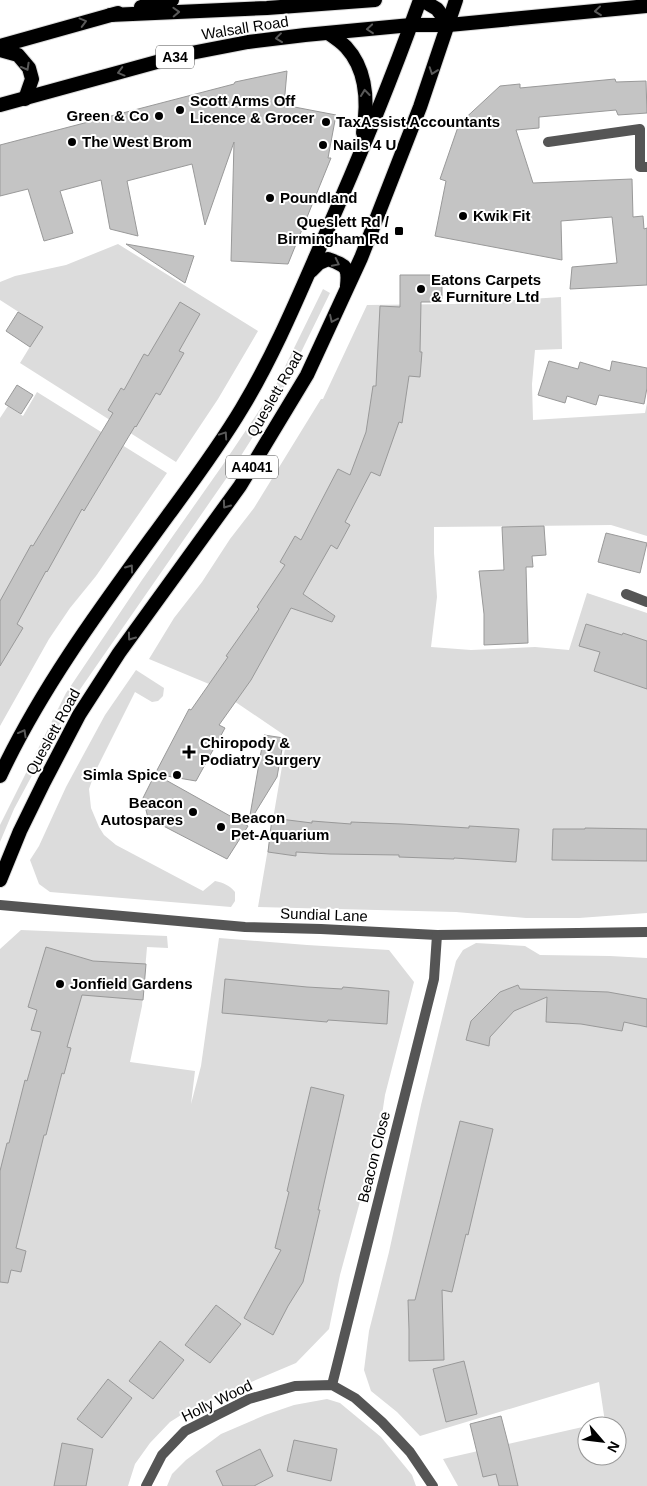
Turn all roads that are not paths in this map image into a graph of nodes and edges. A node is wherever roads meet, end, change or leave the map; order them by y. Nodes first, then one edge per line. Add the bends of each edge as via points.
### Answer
1 (172, 0) edge
2 (376, 0) edge
3 (421, 0) edge
4 (456, 0) edge
5 (647, 6) edge
6 (110, 15) junction
7 (411, 25) junction
8 (449, 25) junction
9 (328, 33) junction
10 (0, 46) edge
11 (0, 50) edge
12 (25, 99) junction
13 (0, 105) edge
14 (548, 142) dead end
15 (358, 159) junction
16 (647, 166) edge
17 (308, 273) junction
18 (346, 290) junction
19 (626, 594) dead end
20 (647, 602) edge
21 (0, 776) edge
22 (0, 880) edge
23 (0, 905) edge
24 (647, 932) edge
25 (438, 935) junction
26 (332, 1385) junction
27 (146, 1486) edge
28 (433, 1486) edge

1 - 6 highway, Walsall Road
6 -> 2 highway, Walsall Road
3 - 7 highway, A4041
3 - 8 highway via 437,9
4 - 8 highway, A4041
5 -> 8 highway, A34
10 -> 6 highway, Walsall Road
7 - 8 highway, A34
7 -> 9 highway, Walsall Road / A34
7 - 15 highway, Queslett Road / A4041
8 -> 18 highway, Queslett Road / A4041 via 420,107
9 -> 12 highway, Walsall Road / A34 via 248,42 186,54
15 -> 9 highway via 366,118 363,76 346,47
11 -> 12 highway via 18,55 29,68 32,79
12 - 13 highway, Walsall Road / A34
14 - 16 street via 640,129 640,167
15 - 17 highway, Queslett Road / A4041
17 -> 18 highway via 328,259 342,264 348,273
21 -> 17 highway, Queslett Road / A4041 via 46,690 242,408 282,333
18 -> 22 highway, Queslett Road / A4041 via 307,375 240,486 119,653 80,715 20,831
19 - 20 street
23 - 25 street, Sundial Lane via 245,927
24 - 25 street, Sundial Lane
25 - 26 street, Beacon Close via 434,979
26 - 27 street, Holly Wood via 295,1386 249,1399 185,1432 162,1455
26 - 28 street via 355,1398 382,1422 410,1452

